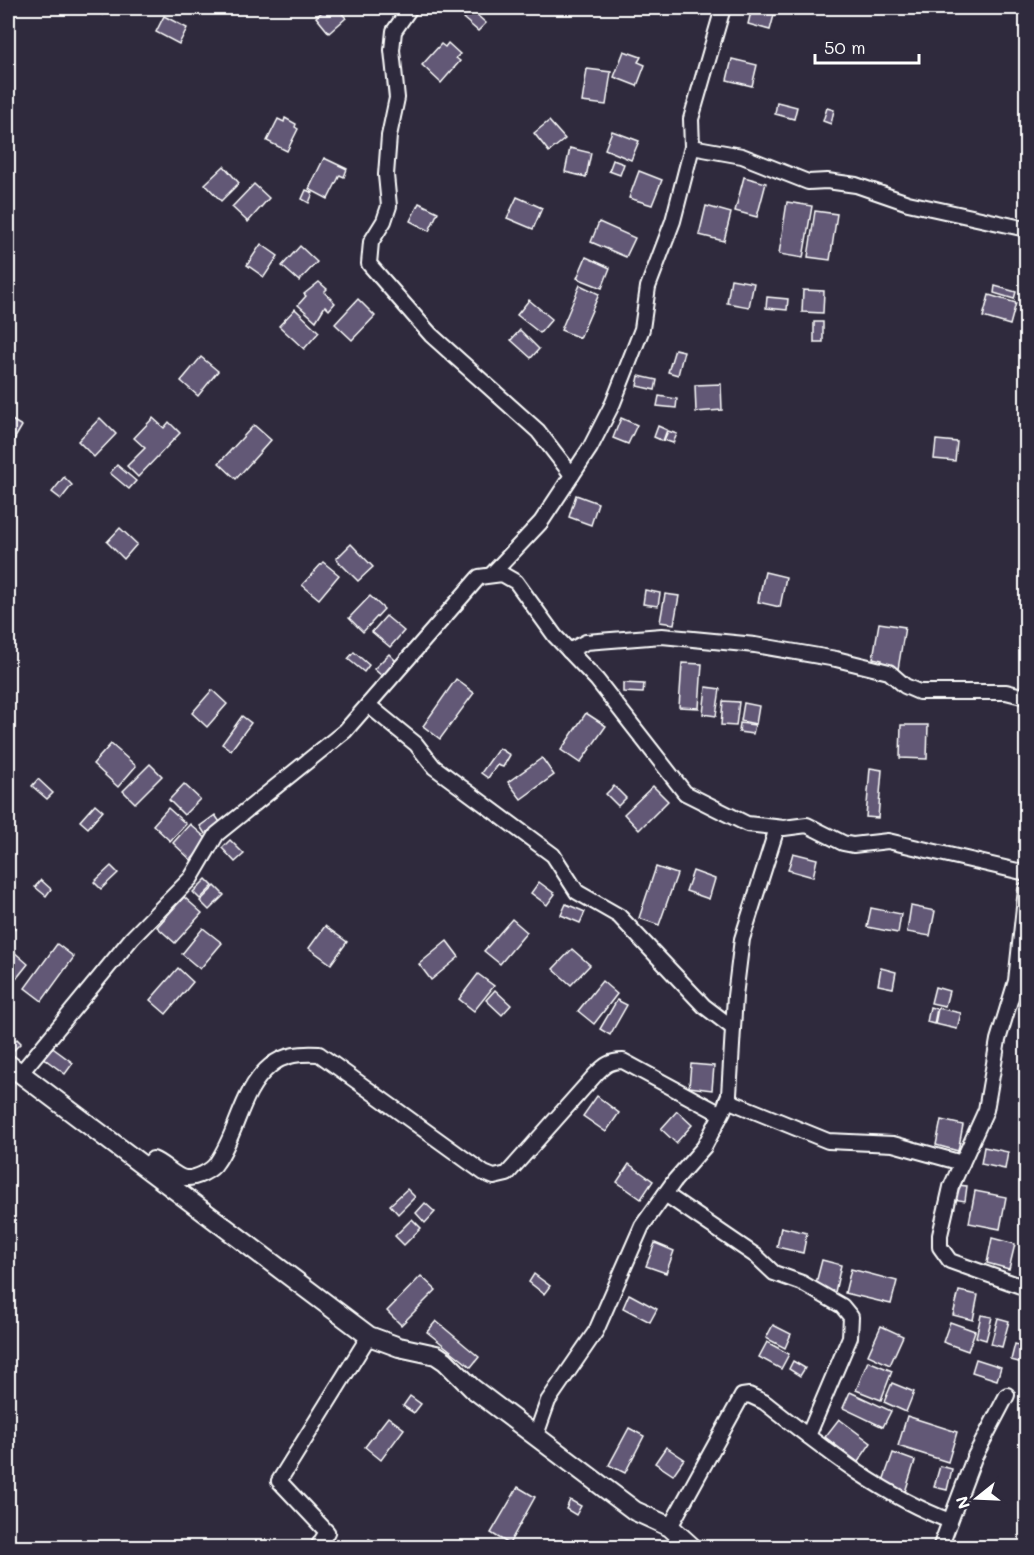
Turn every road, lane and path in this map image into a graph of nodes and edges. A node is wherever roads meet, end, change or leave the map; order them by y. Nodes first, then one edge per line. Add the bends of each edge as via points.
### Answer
1 (410, 8) edge
2 (723, 8) edge
3 (692, 147) junction
4 (1026, 229) edge
5 (572, 475) junction
6 (492, 574) junction
7 (569, 651) junction
8 (1026, 697) edge
9 (368, 705) junction
10 (777, 828) junction
11 (1026, 873) edge
12 (1026, 889) edge
13 (733, 1028) junction
14 (14, 1069) edge
15 (727, 1100) junction
16 (721, 1114) junction
17 (962, 1163) junction
18 (145, 1168) junction
19 (665, 1194) junction
20 (1026, 1287) edge
21 (369, 1336) junction
22 (1007, 1395) dead end
23 (536, 1435) junction
24 (808, 1436) junction
25 (950, 1521) junction
26 (670, 1527) junction
27 (317, 1548) edge
28 (693, 1548) edge
29 (940, 1548) edge

1 - 5 street via 394,31 397,98 388,136 389,206 371,242 369,264 431,335 538,431
2 - 3 street via 691,118
3 - 4 street via 742,156 808,183 856,185 908,203
3 - 5 street via 673,221 648,287 642,329 613,403
5 - 6 street via 541,522
6 - 7 street via 502,574 516,582
6 - 9 street via 479,577
7 - 8 street via 586,642 663,636 743,644 889,672 919,692 1006,692
7 - 10 street via 597,680 685,793 747,824
9 - 13 street via 416,744 434,767 553,855 578,892 619,916 704,1006
9 - 14 street via 345,731 217,834 191,878
10 - 11 street via 807,825 843,843 888,841
10 - 13 street via 742,939
12 - 17 street via 1016,981 998,1040 986,1110
13 - 15 street
14 - 18 street
15 - 16 street
15 - 17 street via 828,1141 893,1144
16 - 18 street via 623,1061 615,1061 596,1074 507,1174 494,1177 319,1054 297,1053 271,1065 251,1089 216,1164 190,1178 183,1178 153,1159
16 - 19 street via 704,1147
17 - 20 street via 951,1187 940,1235 943,1252 950,1261
18 - 21 street
19 - 23 street via 642,1226 596,1331 548,1401
19 - 24 street via 756,1256 774,1273 842,1305 852,1317 850,1337
21 - 23 street via 436,1355 472,1388
21 - 27 street via 279,1481 327,1532
22 - 25 street via 974,1458
23 - 26 street via 635,1510
24 - 25 street via 884,1491
24 - 26 street via 764,1402 742,1396
25 - 29 street
26 - 28 street

